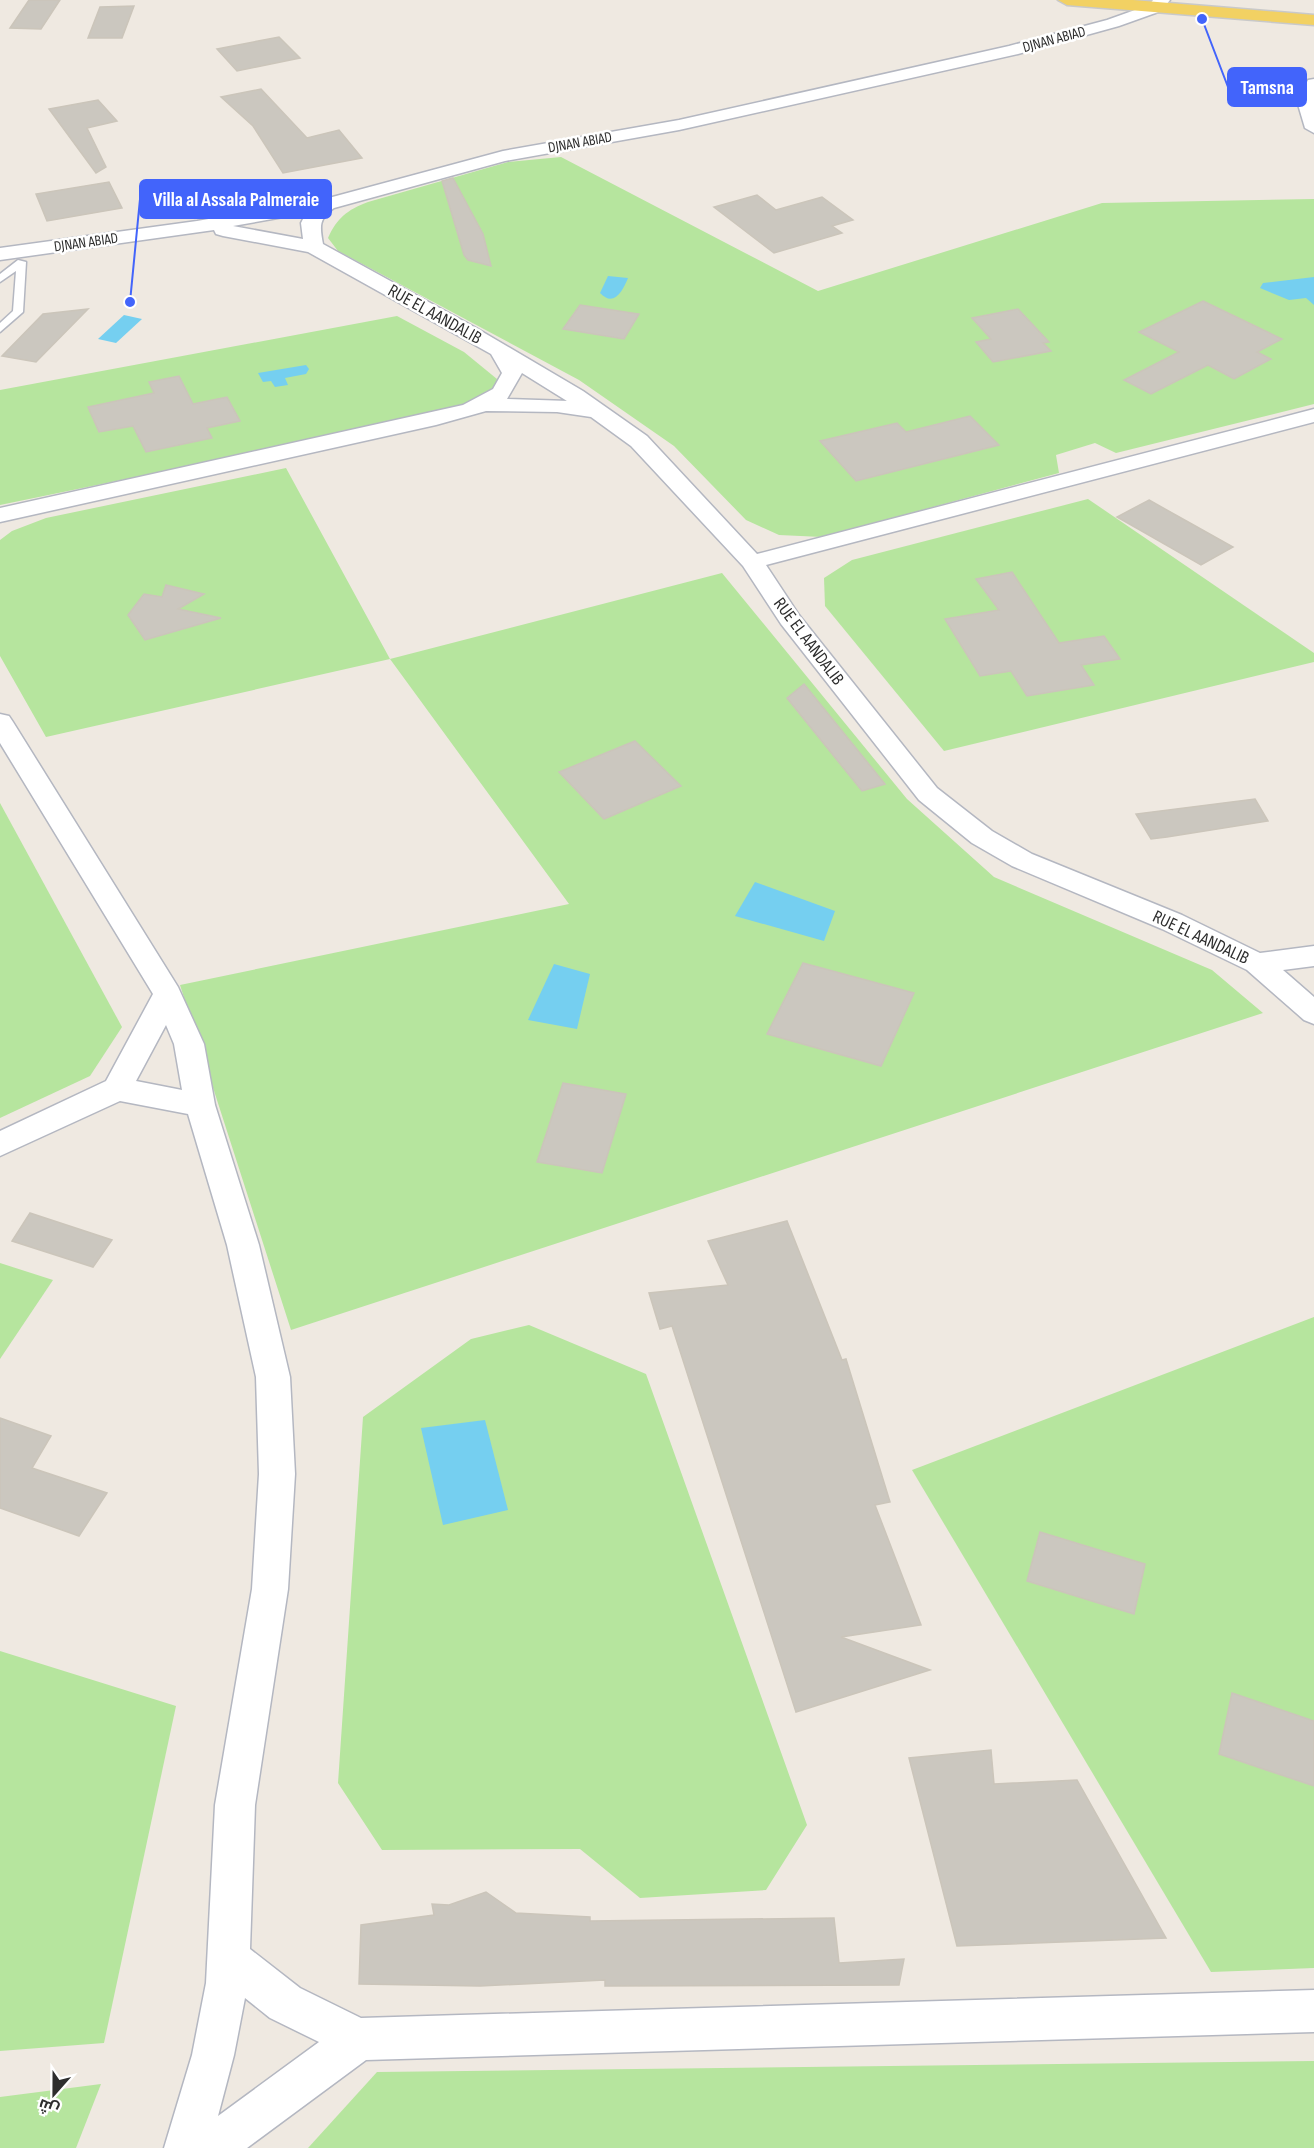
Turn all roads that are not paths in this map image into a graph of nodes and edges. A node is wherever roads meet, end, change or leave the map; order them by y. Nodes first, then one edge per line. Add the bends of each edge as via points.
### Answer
1 (1067, 0) edge
2 (1158, 4) edge
3 (1314, 20) edge
4 (1314, 84) edge
5 (1314, 128) edge
6 (327, 204) junction
7 (197, 227) junction
8 (314, 247) junction
9 (12, 256) edge
10 (0, 279) edge
11 (0, 329) edge
12 (499, 350) junction
13 (487, 405) junction
14 (1314, 414) edge
15 (607, 417) junction
16 (0, 515) edge
17 (752, 562) junction
18 (0, 722) edge
19 (1314, 956) edge
20 (1257, 963) junction
21 (168, 994) junction
22 (1314, 1013) edge
23 (117, 1089) junction
24 (200, 1105) junction
25 (0, 1144) edge
26 (229, 1959) junction
27 (1314, 2011) edge
28 (359, 2039) junction
29 (186, 2148) edge
30 (211, 2148) edge

1 - 2 main road
2 - 3 main road
2 - 6 street, DJNAN ABIAD via 1113,24 931,69 679,125 503,156
4 - 5 street via 1306,101
6 - 7 street, DJNAN ABIAD
6 - 8 street via 310,223
7 - 8 street, RUE EL AANDALIB
7 - 9 street, DJNAN ABIAD
8 - 12 street, RUE EL AANDALIB
9 - 10 lane
9 - 11 lane via 18,312
12 - 13 street via 512,373 509,384
12 - 15 street, RUE EL AANDALIB
13 - 15 street via 557,406
13 - 16 street
14 - 17 street
15 - 17 street, RUE EL AANDALIB via 639,441
17 - 20 street, RUE EL AANDALIB via 790,619 928,794 982,837 1022,860 1172,922
18 - 21 street
19 - 20 street
20 - 22 street, RUE EL AANDALIB
21 - 23 street
21 - 24 street via 189,1044
23 - 24 street
23 - 25 street
24 - 26 street via 243,1245 273,1377 277,1474 270,1589 235,1805
26 - 28 street via 285,2003
26 - 29 street via 225,2004 210,2076
27 - 28 street
28 - 30 street

